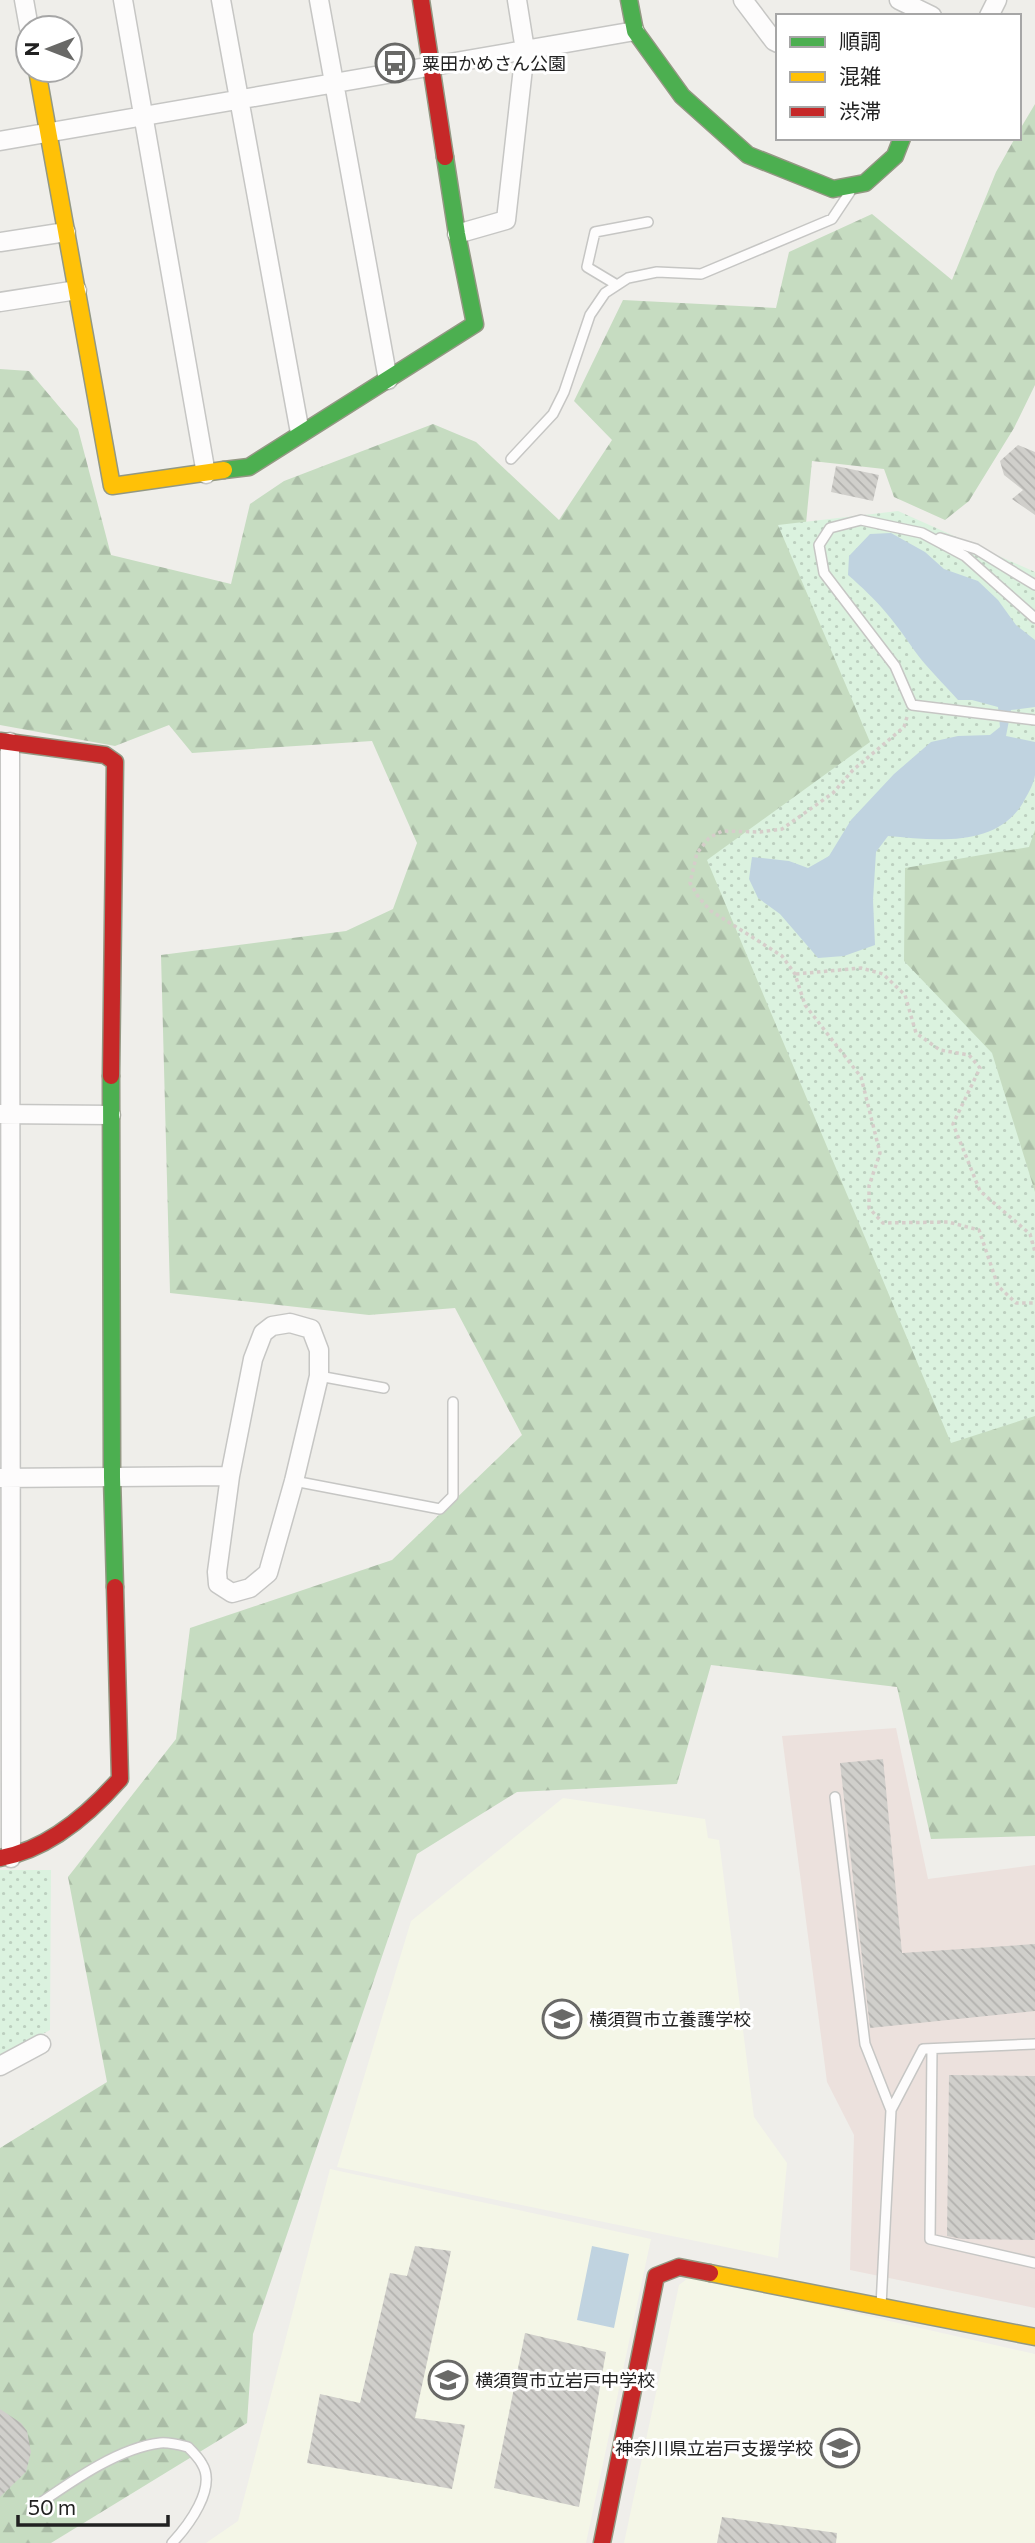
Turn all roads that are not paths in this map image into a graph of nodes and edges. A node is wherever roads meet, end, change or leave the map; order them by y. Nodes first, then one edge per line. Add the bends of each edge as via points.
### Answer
1 (123, 0) edge
2 (221, 0) edge
3 (319, 0) edge
4 (421, 0) edge
5 (517, 0) edge
6 (629, 0) edge
7 (743, 0) edge
8 (899, 0) edge
9 (928, 14) edge
10 (635, 31) junction
11 (776, 42) edge
12 (525, 50) junction
13 (433, 66) junction
14 (333, 83) junction
15 (39, 84) edge
16 (239, 100) junction
17 (143, 116) junction
18 (48, 132) junction
19 (901, 140) edge
20 (0, 141) edge
21 (855, 184) junction
22 (648, 222) dead end
23 (66, 232) junction
24 (457, 234) junction
25 (0, 242) edge
26 (617, 285) junction
27 (77, 290) junction
28 (0, 303) edge
29 (388, 380) junction
30 (300, 433) junction
31 (510, 459) dead end
32 (206, 474) junction
33 (922, 533) junction
34 (1035, 585) edge
35 (1035, 618) edge
36 (1035, 720) edge
37 (5, 742) edge
38 (5, 1114) edge
39 (111, 1115) junction
40 (318, 1376) junction
41 (384, 1388) dead end
42 (453, 1402) dead end
43 (230, 1476) junction
44 (112, 1477) junction
45 (5, 1478) edge
46 (294, 1481) junction
47 (835, 1797) dead end
48 (5, 1858) edge
49 (41, 2044) dead end
50 (1035, 2044) edge
51 (932, 2049) junction
52 (0, 2066) edge
53 (891, 2110) junction
54 (1035, 2263) edge
55 (881, 2307) junction
56 (1035, 2337) edge
57 (33, 2508) dead end
58 (172, 2543) edge
59 (602, 2543) edge

1 - 17 street
2 - 16 street
3 - 14 street
4 - 13 street
5 - 12 street
6 - 10 street
7 - 11 street
8 - 9 street
10 - 12 street
10 - 21 street via 682,96 748,155 833,188
12 - 13 street
12 - 24 street via 506,220
13 - 14 street
13 - 24 street
14 - 16 street
14 - 29 street
15 - 18 street
16 - 17 street
16 - 30 street
17 - 18 street
17 - 32 street
18 - 20 street
18 - 23 street
19 - 21 street via 895,156 865,183
21 - 26 lane via 832,219 701,274 657,272
22 - 26 lane via 595,232 587,267
23 - 25 street
23 - 27 street
24 - 29 street via 475,324
26 - 31 lane via 605,293 590,315 553,414
27 - 28 street
27 - 32 street via 112,486
29 - 30 street
30 - 32 street via 249,467
33 - 34 lane via 976,549
33 - 35 lane via 965,556
33 - 36 lane via 861,520 830,528 819,545 824,573 895,666 912,705
37 - 38 street
37 - 39 street via 106,755 115,762
38 - 39 street
38 - 45 street
39 - 44 street
40 - 41 lane
40 - 43 street via 319,1350 310,1329 290,1323 263,1333 253,1359
40 - 46 street
42 - 46 lane via 453,1496 440,1508
43 - 44 street
43 - 46 street via 217,1572 218,1584 232,1593 250,1588 268,1573
44 - 45 street
44 - 48 street via 120,1779 108,1795 47,1842
45 - 48 street
47 - 53 lane via 865,2044
49 - 52 street
50 - 51 lane
51 - 53 lane via 923,2049
51 - 54 lane via 930,2239
53 - 55 lane
55 - 56 street
55 - 59 street via 679,2267 656,2276
57 - 58 lane via 96,2466 125,2454 162,2442 188,2447 204,2466 205,2488 197,2512

